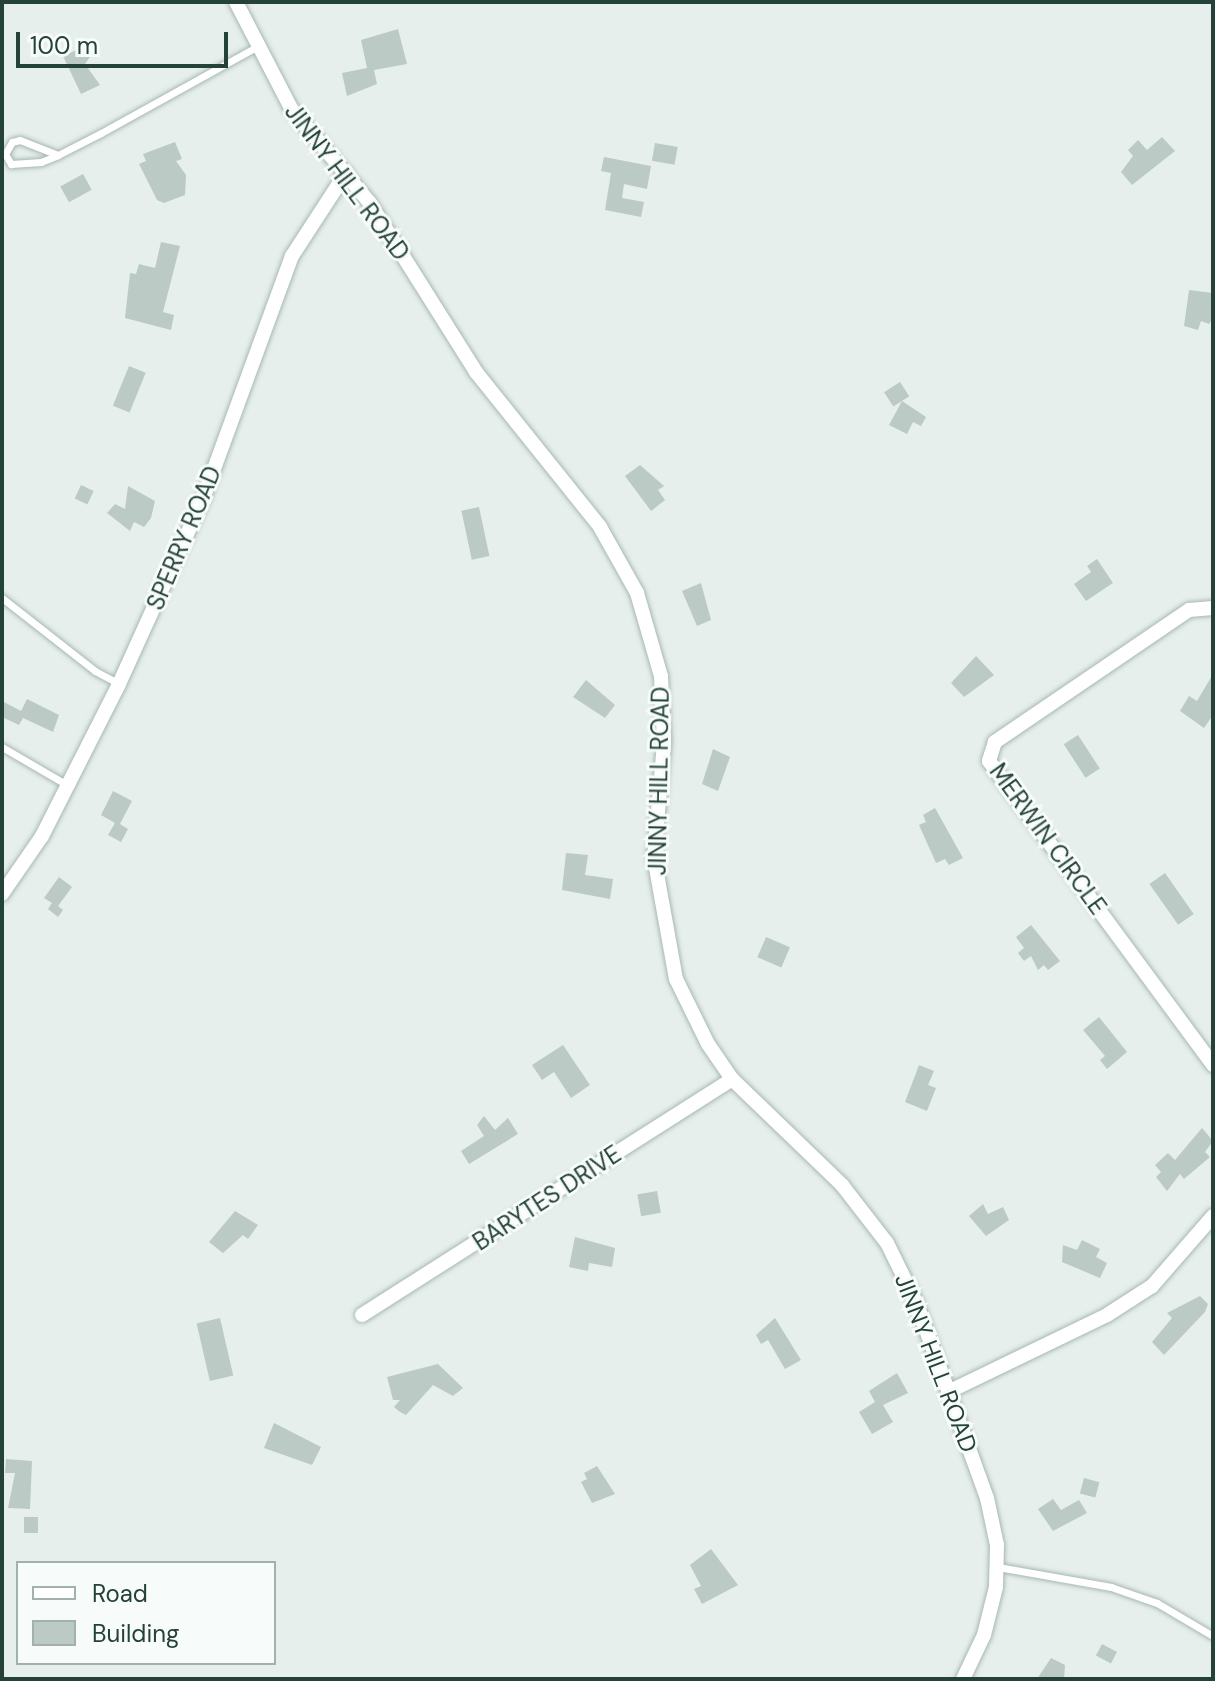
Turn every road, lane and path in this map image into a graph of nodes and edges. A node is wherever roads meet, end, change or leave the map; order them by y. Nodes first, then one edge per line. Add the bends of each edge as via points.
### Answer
1 (236, 2) edge
2 (256, 47) junction
3 (58, 155) junction
4 (346, 173) junction
5 (2, 598) edge
6 (1213, 608) edge
7 (119, 684) junction
8 (2, 747) edge
9 (69, 786) junction
10 (2, 894) edge
11 (1213, 1065) edge
12 (732, 1079) junction
13 (1213, 1216) edge
14 (362, 1315) dead end
15 (950, 1391) junction
16 (998, 1567) junction
17 (1213, 1636) edge
18 (963, 1679) edge

1 - 2 street, JINNY HILL ROAD
2 - 3 lane
2 - 4 street, JINNY HILL ROAD via 291,108
3 - 3 lane via 23,167 11,164 5,154 20,140
4 - 7 street, SPERRY ROAD via 292,256 203,499
4 - 12 street, JINNY HILL ROAD via 396,242 476,372 600,527 637,593 654,642 664,706 654,857 665,937 690,1012
5 - 7 lane
6 - 11 street, MERWIN CIRCLE via 1189,610 989,750 989,761
7 - 9 street, SPERRY ROAD
8 - 9 lane
9 - 10 street, SPERRY ROAD
12 - 14 street, BARYTES DRIVE
12 - 15 street, JINNY HILL ROAD via 842,1185 873,1223 916,1302
13 - 15 street via 1152,1286 1107,1315
15 - 16 street, JINNY HILL ROAD via 987,1498
16 - 17 lane via 1111,1587 1157,1603
16 - 18 street, JINNY HILL ROAD via 990,1617

